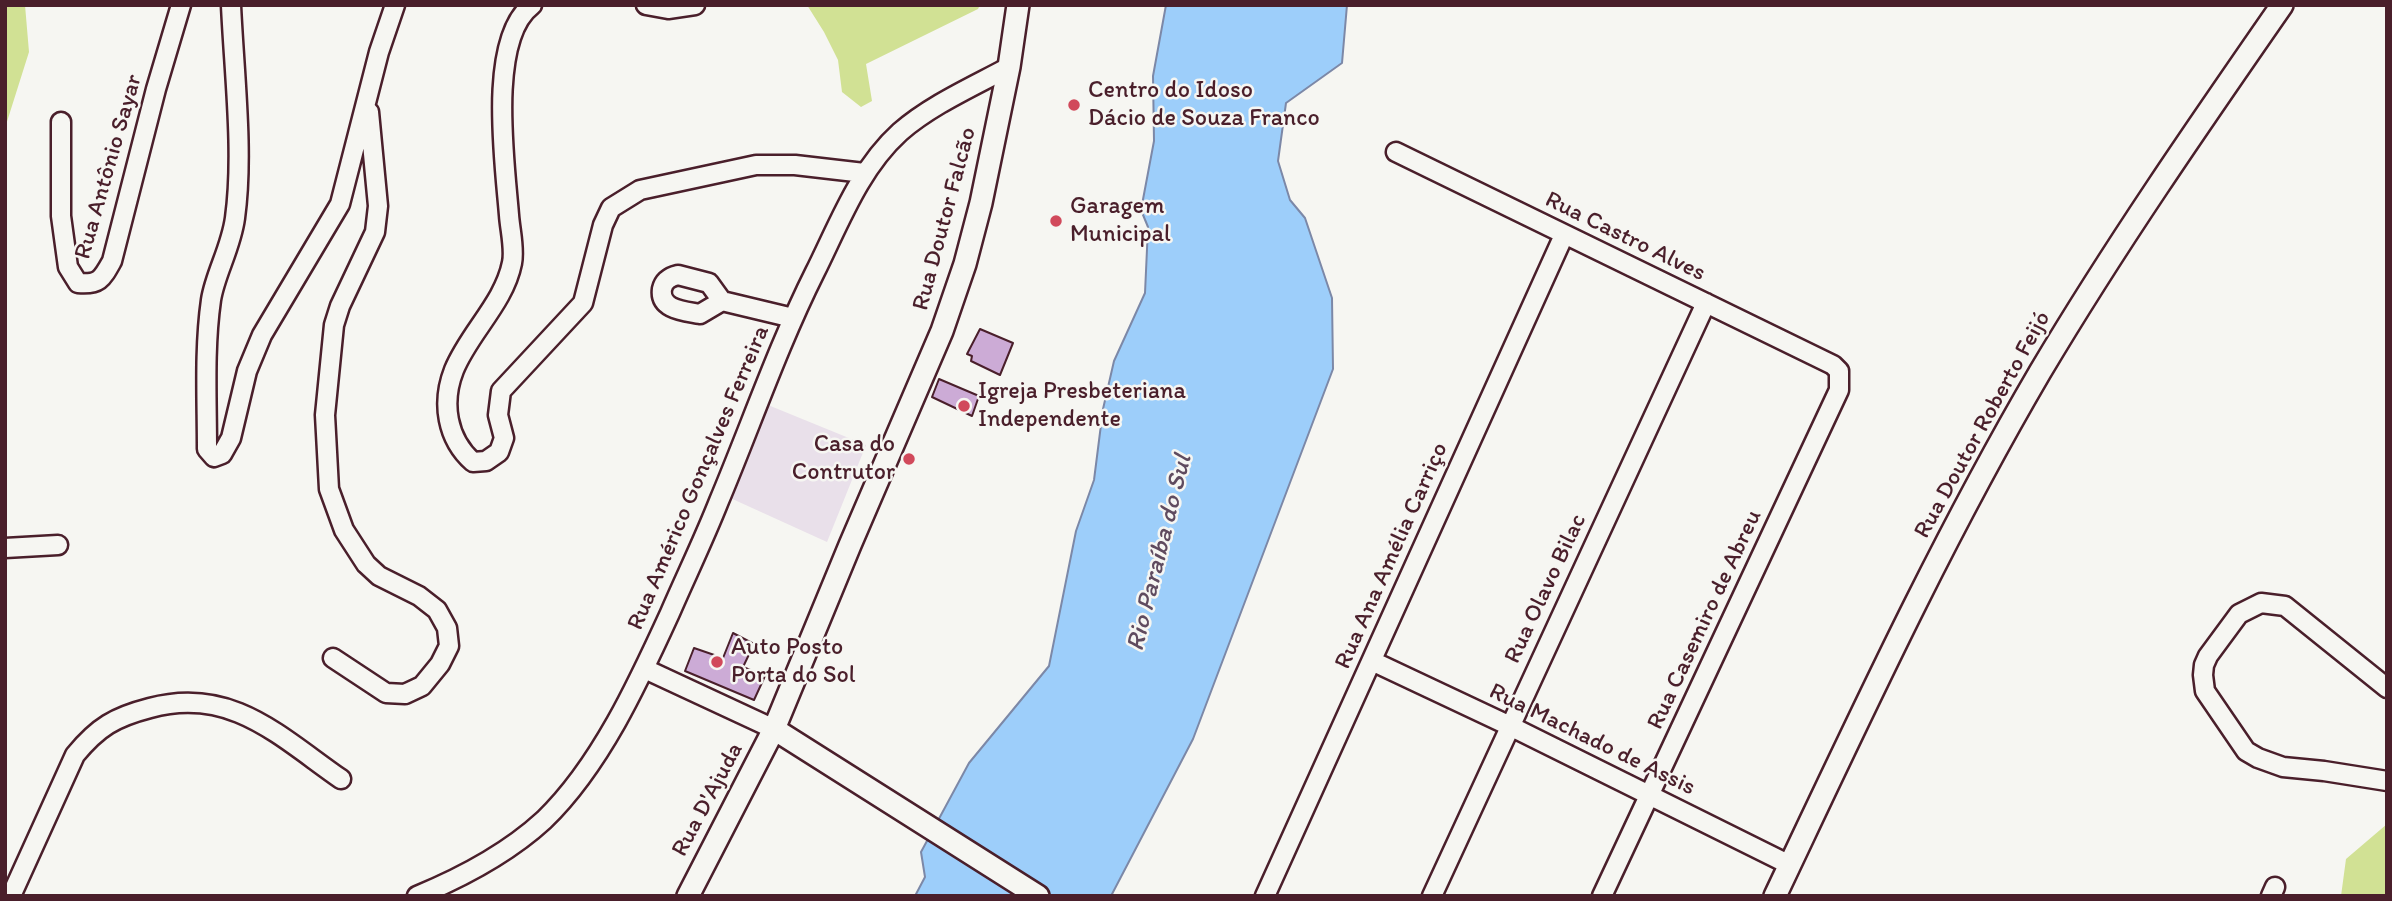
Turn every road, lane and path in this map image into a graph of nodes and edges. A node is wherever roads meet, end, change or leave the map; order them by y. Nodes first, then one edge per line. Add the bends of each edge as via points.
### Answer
1 (181, 5) edge
2 (231, 5) edge
3 (395, 5) edge
4 (532, 5) edge
5 (646, 5) edge
6 (695, 5) edge
7 (1018, 5) edge
8 (2282, 5) edge
9 (1009, 67) junction
10 (368, 98) junction
11 (61, 122) dead end
12 (1396, 152) dead end
13 (864, 173) junction
14 (1563, 235) junction
15 (722, 301) dead end
16 (1706, 303) junction
17 (793, 318) junction
18 (1833, 365) joint
19 (58, 545) dead end
20 (5, 548) edge
21 (334, 658) dead end
22 (1372, 661) junction
23 (645, 669) junction
24 (2387, 688) edge
25 (1510, 726) junction
26 (774, 729) junction
27 (341, 779) dead end
28 (2387, 781) edge
29 (1650, 796) junction
30 (1790, 865) junction
31 (11, 896) edge
32 (417, 896) edge
33 (688, 896) edge
34 (1038, 896) edge
35 (1265, 896) edge
36 (1432, 896) edge
37 (1602, 896) edge
38 (1775, 896) edge

1 - 11 street, Rua Antônio Sayar via 112,261 103,278 92,284 78,283 68,267 61,216
2 - 10 street via 238,169 229,248 211,298 207,449 214,457 222,454 231,438 247,371 262,335 340,204
3 - 10 street
4 - 13 street via 523,12 507,47 503,99 513,261 503,288 463,349 449,383 447,409 452,434 473,462 486,461 499,452 504,438 498,415 501,391 583,303 611,208 640,190 756,165
5 - 6 street via 668,9
7 - 9 main road
8 - 30 main road, Rua Doutor Roberto Feijó via 2120,242 2033,384 1910,612
9 - 13 street, Rua Américo Gonçalves Ferreira via 937,106 899,133
9 - 26 main road, Rua Doutor Falcão via 981,203 942,331
10 - 21 street via 378,206 375,232 334,325 325,415 329,489 344,530 366,564 437,610 447,628 449,646 422,686 405,694 386,693
12 - 14 street, Rua Castro Alves
13 - 17 street, Rua Américo Gonçalves Ferreira
14 - 16 street, Rua Castro Alves
14 - 22 street, Rua Ana Amélia Carriço
15 - 17 street
16 - 18 street, Rua Castro Alves
16 - 25 street, Rua Olavo Bilac
17 - 23 street, Rua Américo Gonçalves Ferreira
18 - 29 street, Rua Casemiro de Abreu via 1839,371 1839,390
19 - 20 street
22 - 25 street, Rua Machado de Assis
22 - 35 street, Rua Ana Amélia Carriço
23 - 26 street
23 - 32 street, Rua Américo Gonçalves Ferreira via 599,750 544,820 508,849 458,879
24 - 28 street via 2285,606 2269,603 2253,605 2239,614 2208,656 2203,675 2205,691 2246,751 2258,758 2283,767
25 - 29 street, Rua Machado de Assis
25 - 36 street, Rua Olavo Bilac
26 - 33 main road, Rua D'Ajuda
26 - 34 main road
27 - 31 street via 231,708 183,701 130,713 104,725 75,755
29 - 30 street, Rua Machado de Assis
29 - 37 street, Rua Casemiro de Abreu
30 - 38 main road, Rua Doutor Roberto Feijó

